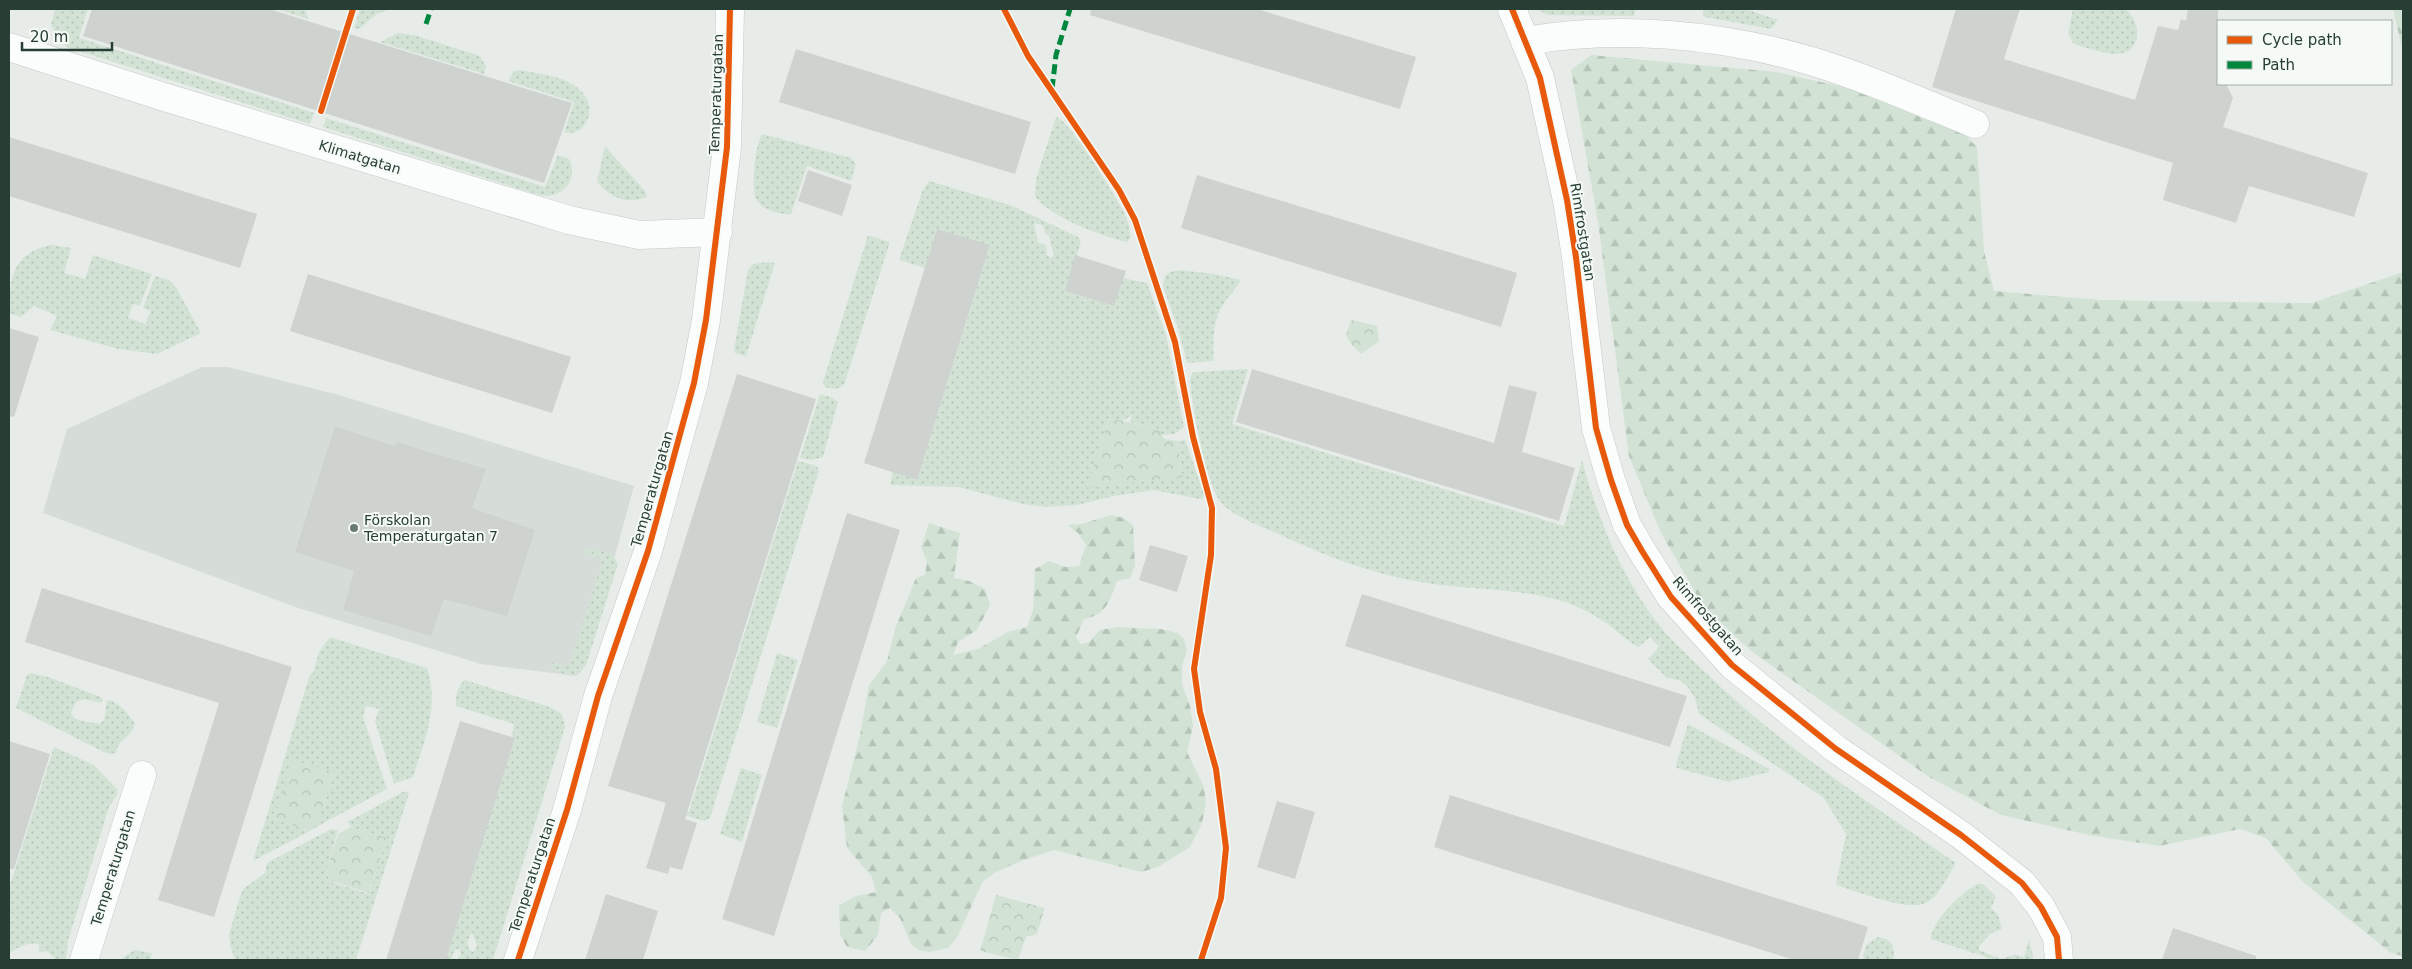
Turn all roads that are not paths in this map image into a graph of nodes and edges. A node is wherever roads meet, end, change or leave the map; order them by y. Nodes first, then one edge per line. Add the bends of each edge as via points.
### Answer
1 (730, 9) edge
2 (1512, 9) edge
3 (1525, 40) junction
4 (9, 48) edge
5 (1975, 124) dead end
6 (718, 232) junction
7 (142, 775) dead end
8 (84, 960) edge
9 (518, 960) edge
10 (2059, 960) edge

1 - 6 street, Temperaturgatan via 729,118
2 - 3 street, Rimfrostgatan
3 - 5 street via 1560,35 1639,34 1751,46 1865,79
3 - 10 street, Rimfrostgatan via 1540,78 1567,200 1596,428 1624,516 1642,551 1671,598 1732,665 1836,749 1961,835 2022,883 2058,937
4 - 6 street, Klimatgatan via 569,220 639,235
6 - 9 street, Temperaturgatan via 694,383 670,473
7 - 8 street, Temperaturgatan

